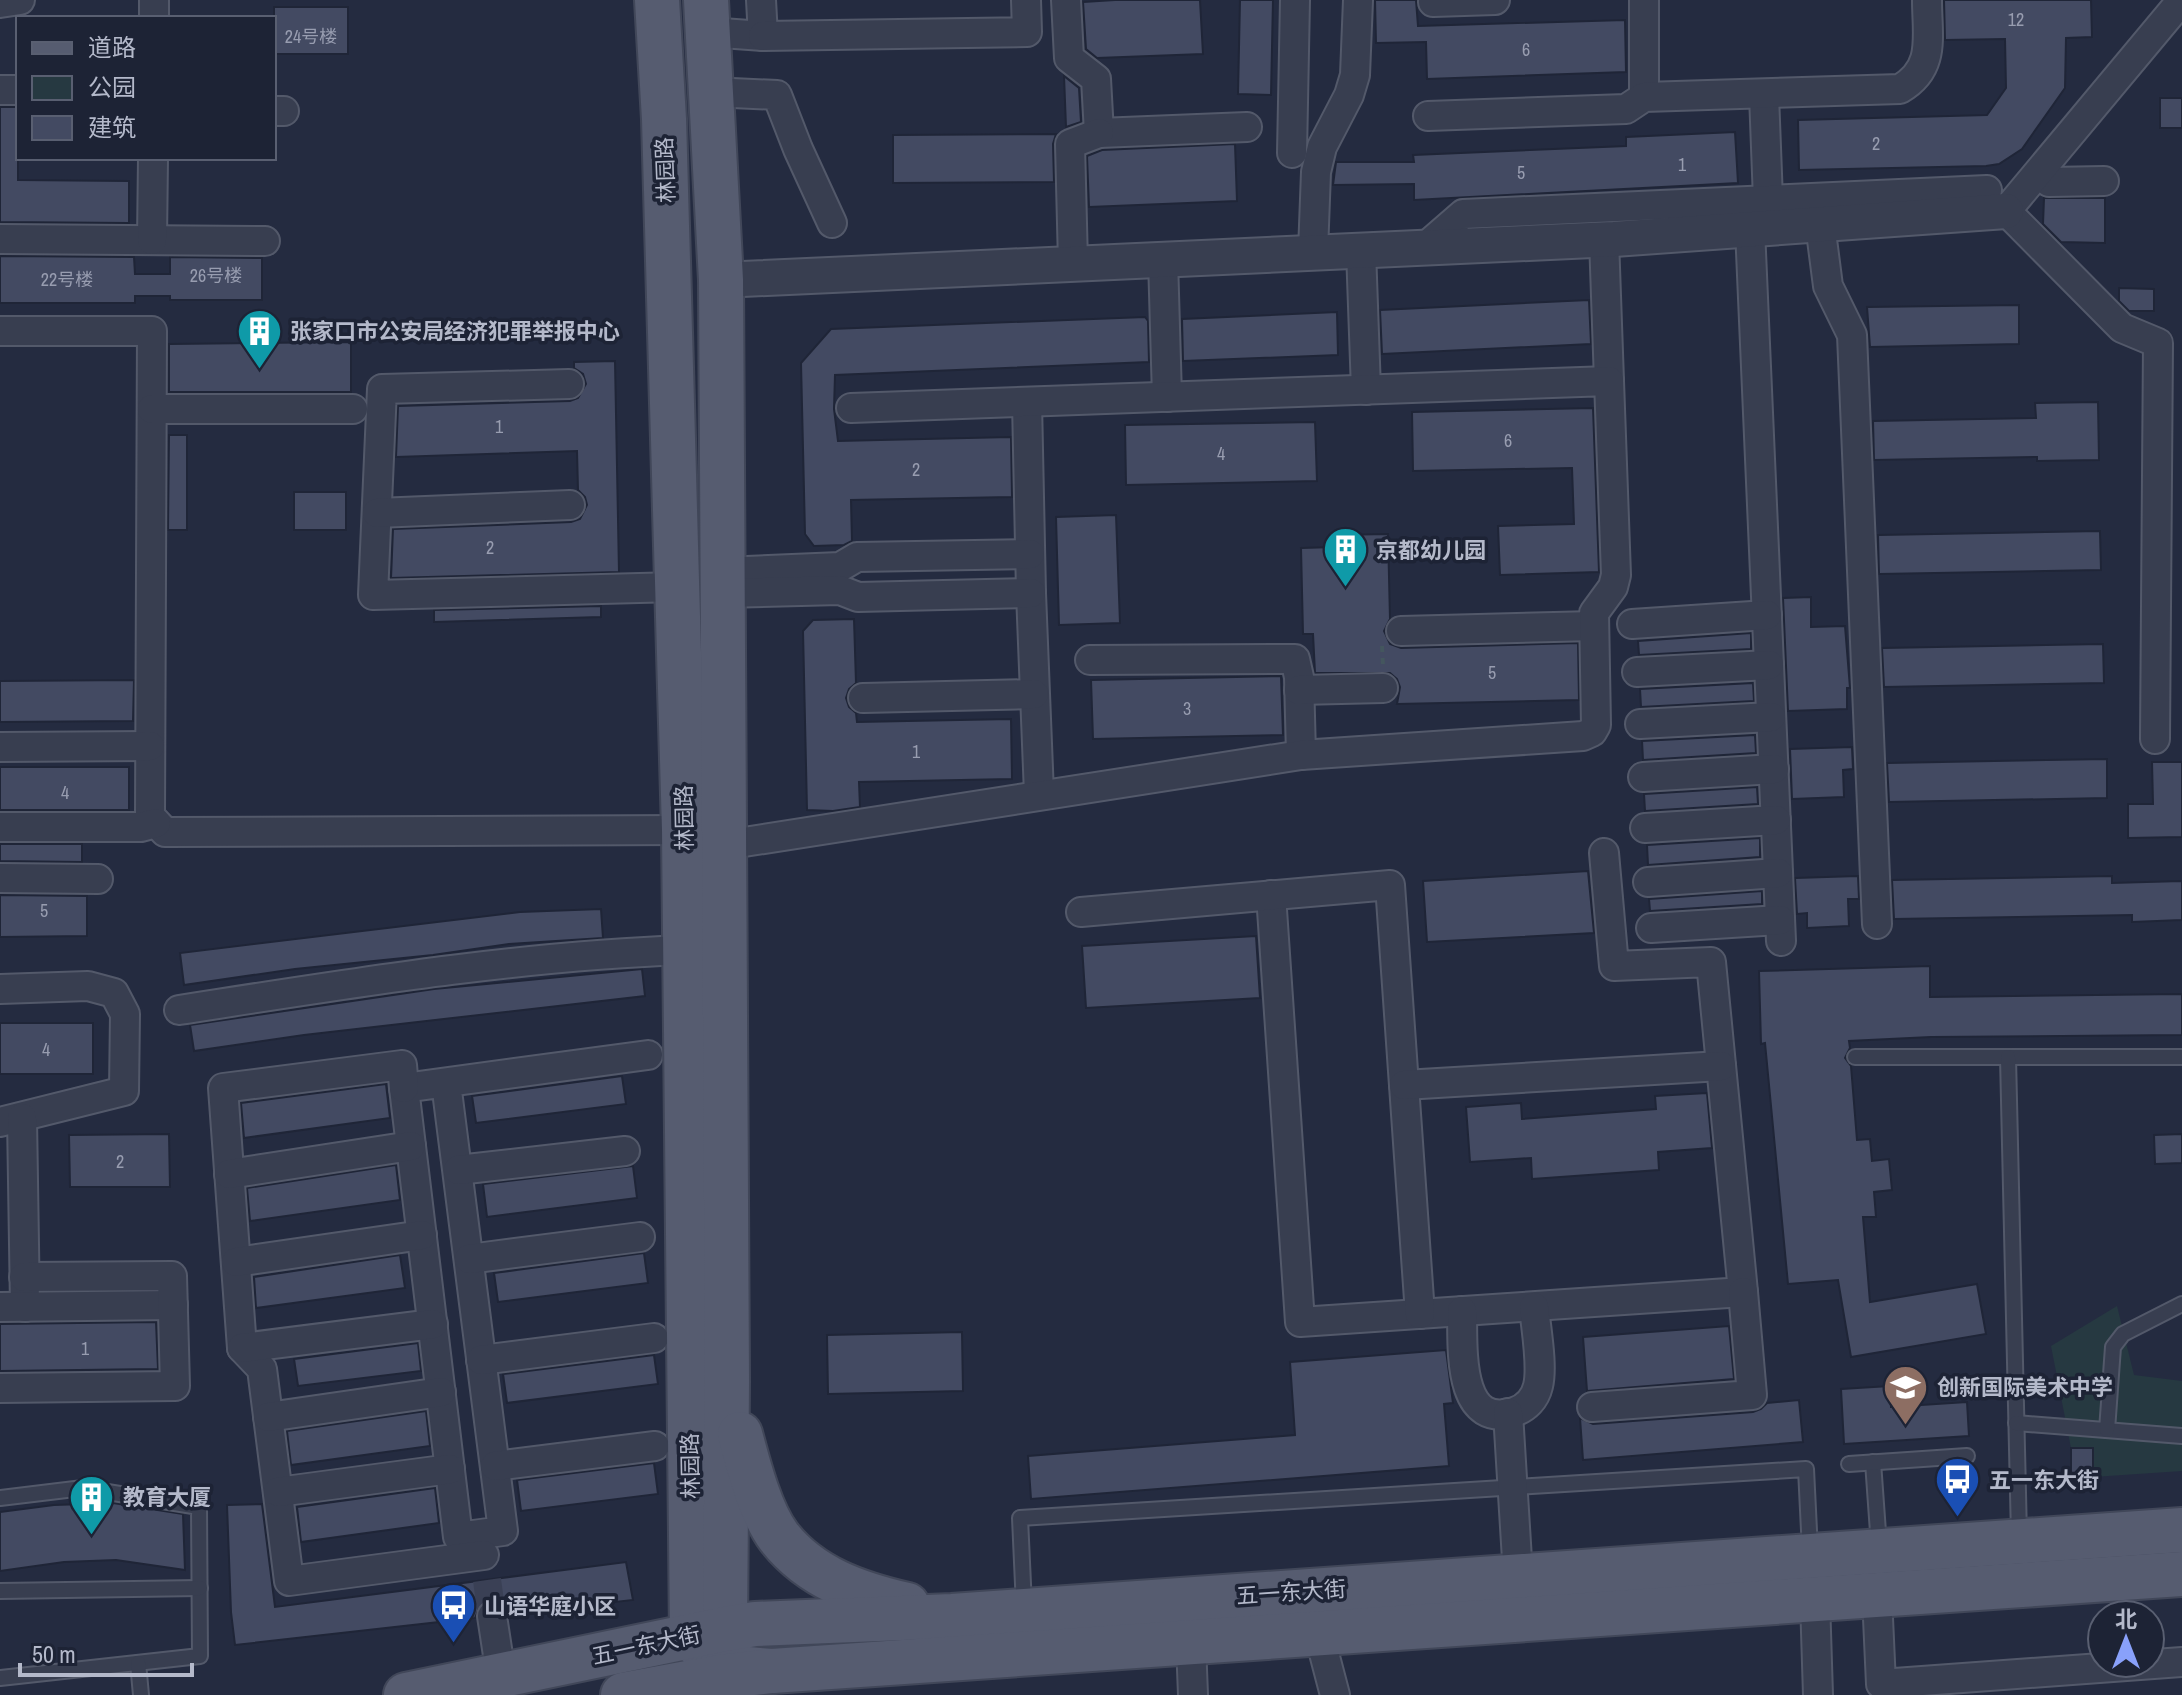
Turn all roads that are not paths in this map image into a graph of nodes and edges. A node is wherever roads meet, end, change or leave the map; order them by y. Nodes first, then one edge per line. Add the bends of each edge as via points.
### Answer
1 (20, 0) edge
2 (657, 0) edge
3 (761, 0) edge
4 (1026, 0) edge
5 (1066, 0) edge
6 (1295, 0) edge
7 (1358, 0) edge
8 (1495, 0) edge
9 (1644, 0) edge
10 (1927, 0) edge
11 (2182, 0) edge
12 (1433, 2) edge
13 (0, 3) edge
14 (707, 16) edge
15 (763, 36) junction
16 (711, 92) junction
17 (1764, 95) junction
18 (1644, 97) junction
19 (1428, 116) dead end
20 (1247, 127) dead end
21 (1099, 133) junction
22 (2061, 145) junction
23 (1292, 153) dead end
24 (153, 160) edge
25 (2049, 182) dead end
26 (1768, 200) junction
27 (1996, 201) junction
28 (832, 223) dead end
29 (1820, 224) junction
30 (1750, 229) junction
31 (0, 239) edge
32 (1604, 239) junction
33 (152, 240) junction
34 (265, 241) dead end
35 (1425, 247) junction
36 (1361, 250) junction
37 (1313, 252) junction
38 (1163, 259) junction
39 (1073, 263) junction
40 (721, 280) junction
41 (0, 331) edge
42 (2170, 343) edge
43 (1609, 381) junction
44 (569, 384) dead end
45 (1366, 390) junction
46 (1167, 397) junction
47 (1027, 402) junction
48 (851, 408) dead end
49 (152, 409) junction
50 (353, 409) dead end
51 (570, 505) dead end
52 (377, 513) junction
53 (2170, 533) edge
54 (1030, 554) junction
55 (723, 583) junction
56 (677, 587) junction
57 (1031, 593) junction
58 (1767, 615) junction
59 (1632, 624) dead end
60 (1594, 626) junction
61 (1401, 631) road end
62 (1090, 660) dead end
63 (1769, 665) junction
64 (1637, 672) dead end
65 (1383, 688) road end
66 (1299, 690) junction
67 (1034, 694) junction
68 (863, 698) dead end
69 (1771, 717) junction
70 (1640, 724) dead end
71 (2155, 739) dead end
72 (150, 746) junction
73 (0, 747) edge
74 (1301, 755) junction
75 (1774, 769) junction
76 (1643, 777) dead end
77 (1039, 794) junction
78 (1776, 820) junction
79 (156, 823) junction
80 (0, 827) edge
81 (1645, 828) dead end
82 (684, 830) junction
83 (725, 845) junction
84 (1604, 853) dead end
85 (1778, 873) junction
86 (0, 878) edge
87 (98, 879) dead end
88 (1648, 882) dead end
89 (1271, 895) junction
90 (1081, 912) dead end
91 (1877, 924) dead end
92 (1651, 928) dead end
93 (686, 950) junction
94 (0, 989) edge
95 (179, 1010) dead end
96 (648, 1055) dead end
97 (1855, 1057) dead end
98 (2008, 1057) junction
99 (2182, 1057) edge
100 (1721, 1066) junction
101 (446, 1083) junction
102 (1404, 1085) junction
103 (404, 1088) junction
104 (11, 1120) edge
105 (411, 1146) junction
106 (625, 1151) dead end
107 (458, 1170) junction
108 (229, 1174) junction
109 (422, 1235) junction
110 (640, 1237) dead end
111 (469, 1259) junction
112 (236, 1262) junction
113 (24, 1277) junction
114 (1743, 1292) junction
115 (2182, 1304) edge
116 (173, 1305) junction
117 (12, 1307) edge
118 (1534, 1307) junction
119 (1462, 1311) junction
120 (1420, 1314) junction
121 (433, 1324) junction
122 (654, 1338) dead end
123 (242, 1348) junction
124 (481, 1360) junction
125 (727, 1382) junction
126 (0, 1388) edge
127 (441, 1392) junction
128 (1592, 1407) dead end
129 (1508, 1413) junction
130 (268, 1417) junction
131 (2016, 1423) junction
132 (2107, 1430) junction
133 (2182, 1436) edge
134 (655, 1446) dead end
135 (1967, 1456) dead end
136 (1873, 1462) junction
137 (1849, 1464) dead end
138 (495, 1466) junction
139 (450, 1469) junction
140 (1511, 1487) junction
141 (278, 1492) junction
142 (0, 1498) edge
143 (2182, 1530) edge
144 (2019, 1541) junction
145 (1880, 1551) junction
146 (1810, 1555) junction
147 (484, 1556) junction
148 (2182, 1574) edge
149 (1518, 1576) junction
150 (200, 1588) junction
151 (0, 1591) edge
152 (1877, 1596) junction
153 (1815, 1600) junction
154 (1025, 1611) junction
155 (492, 1616) tunnel mouth
156 (952, 1616) junction
157 (708, 1633) junction
158 (1319, 1634) junction
159 (1191, 1643) junction
160 (2182, 1662) edge
161 (138, 1663) junction
162 (772, 1671) junction
163 (501, 1675) junction
164 (0, 1678) edge
165 (141, 1695) edge
166 (406, 1695) edge
167 (623, 1695) edge
168 (1193, 1695) edge
169 (1335, 1695) edge
170 (1818, 1695) edge

1 - 13 street
2 - 56 main road, 林园路
3 - 15 street
4 - 15 street via 1027,32
5 - 21 street via 1069,58 1096,79
6 - 23 street
7 - 37 street via 1355,75 1316,172
8 - 12 street
9 - 18 street
10 - 17 street via 1926,58 1914,81 1900,89
11 - 22 street
14 - 15 street
14 - 16 main road, 林园路
16 - 28 street via 777,95
16 - 40 main road, 林园路
17 - 18 street
17 - 26 street
18 - 19 street via 1626,109
20 - 21 street
21 - 39 street via 1070,144
22 - 25 street via 2093,181
22 - 27 street
24 - 33 street
26 - 27 street
26 - 35 street via 1463,214
27 - 29 street
27 - 42 street via 2122,328
29 - 30 street
29 - 91 street via 1828,286 1852,335
30 - 32 street
30 - 58 street
31 - 33 street
32 - 35 street
32 - 43 street
33 - 34 street
35 - 36 street
36 - 37 street
36 - 45 street
37 - 38 street
38 - 39 street
38 - 46 street
39 - 40 street
40 - 55 main road, 林园路
41 - 49 street via 152,331
42 - 53 street
43 - 45 street
43 - 60 street via 1616,575 1597,606
44 - 52 street via 382,389
45 - 46 street
46 - 47 street
47 - 48 street
47 - 54 street
49 - 50 street
49 - 72 street
51 - 52 street
52 - 56 street via 373,595
53 - 71 street
54 - 55 street via 857,557 840,567
54 - 57 street
55 - 57 street via 840,590 858,597
55 - 83 main road, 林园路
56 - 82 main road, 林园路
57 - 67 street
58 - 59 street
58 - 63 street
60 - 61 street
60 - 74 street via 1598,714 1592,732 1583,736
62 - 66 street via 1295,659
63 - 64 street
63 - 69 street
65 - 66 street
66 - 74 street
67 - 68 street
67 - 77 street
69 - 70 street
69 - 75 street
72 - 73 street
72 - 79 street via 150,816
74 - 77 street
75 - 76 street
75 - 78 street
77 - 83 street
78 - 81 street
78 - 85 street
79 - 80 street
79 - 82 street via 165,832
82 - 93 main road, 林园路
83 - 125 main road, 林园路
84 - 100 street via 1614,966 1711,962
85 - 88 street
85 - 92 street via 1781,931
86 - 87 street
89 - 90 street
89 - 102 street via 1390,885
89 - 120 street via 1300,1322
93 - 95 street via 420,972
93 - 157 main road, 林园路
94 - 104 street via 88,986 114,993 125,1014 124,1091
96 - 101 street
97 - 98 lane
98 - 99 lane
98 - 131 lane
100 - 102 street
100 - 114 street
101 - 103 street
101 - 107 street
102 - 120 street
103 - 105 street
103 - 108 street via 402,1065 223,1088
104 - 113 street
105 - 108 street
105 - 109 street
106 - 107 street
107 - 111 street
108 - 112 street
109 - 112 street
109 - 121 street
110 - 111 street
111 - 124 street
112 - 123 street
113 - 116 street via 172,1276
113 - 117 street
114 - 118 street
114 - 128 street via 1752,1395
115 - 132 lane via 2123,1334 2113,1347
116 - 117 street
116 - 126 street via 175,1386
118 - 119 street
118 - 129 street via 1539,1382 1529,1403
119 - 120 street
119 - 129 street via 1469,1394 1486,1410
121 - 123 street
121 - 127 street
122 - 124 street
123 - 130 street via 262,1369
124 - 138 street
125 - 156 main road via 753,1482 779,1536 813,1569 861,1595
125 - 157 main road, 林园路
127 - 130 street
127 - 139 street
129 - 140 street
130 - 141 street
131 - 132 lane
131 - 144 lane
132 - 133 lane
134 - 138 street
135 - 136 lane
136 - 137 lane
136 - 145 lane
138 - 147 street via 503,1531
139 - 141 street
139 - 147 street via 458,1537
140 - 146 lane via 1806,1469
140 - 149 street
140 - 154 lane via 1020,1518
141 - 147 street via 289,1581
142 - 150 lane via 83,1488 199,1507
143 - 144 main road, 五一东大街
144 - 145 main road, 五一东大街
145 - 146 main road, 五一东大街
146 - 149 main road, 五一东大街
148 - 152 main road, 五一东大街
149 - 154 main road, 五一东大街
150 - 151 lane
150 - 161 lane via 200,1656
152 - 153 main road, 五一东大街
152 - 160 street via 1881,1684
153 - 158 main road, 五一东大街
153 - 170 street
154 - 156 main road, 五一东大街
155 - 163 street
156 - 157 main road, 五一东大街 via 755,1624
157 - 162 main road via 709,1657 722,1666
157 - 163 main road, 五一东大街
158 - 159 main road, 五一东大街
158 - 169 street
159 - 162 main road, 五一东大街
159 - 168 street
161 - 164 lane
161 - 165 lane
162 - 167 main road, 五一东大街
163 - 166 main road, 五一东大街

